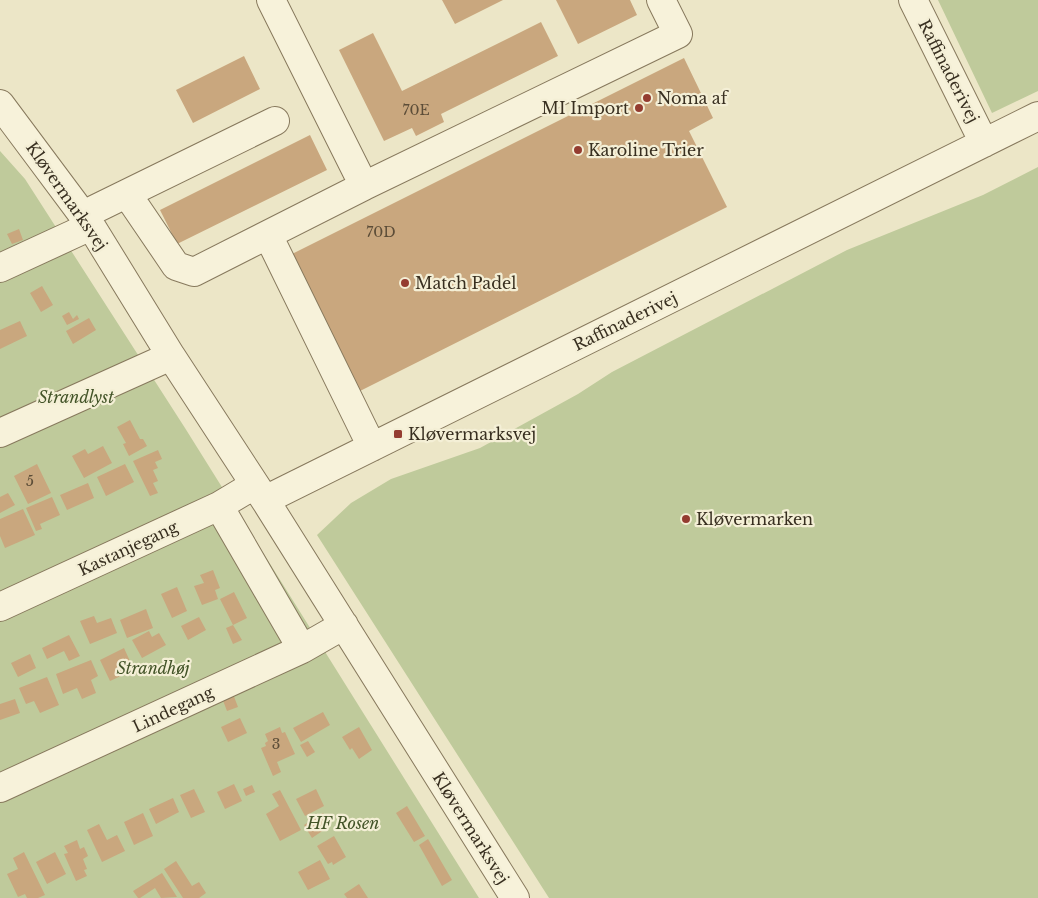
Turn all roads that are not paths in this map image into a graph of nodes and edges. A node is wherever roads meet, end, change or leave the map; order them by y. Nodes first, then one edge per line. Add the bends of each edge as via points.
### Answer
1 (271, 0) edge
2 (661, 0) edge
3 (913, 0) edge
4 (1, 108) edge
5 (1038, 116) edge
6 (275, 121) dead end
7 (984, 143) junction
8 (364, 186) junction
9 (127, 194) junction
10 (87, 221) junction
11 (268, 235) junction
12 (0, 268) edge
13 (171, 356) junction
14 (0, 433) edge
15 (372, 447) junction
16 (260, 493) junction
17 (219, 506) junction
18 (0, 607) edge
19 (344, 625) junction
20 (302, 649) junction
21 (0, 788) edge
22 (515, 898) edge

1 - 8 street
2 - 8 street via 678,34
3 - 7 street, Raffinaderivej
4 - 10 street, Kløvermarksvej
5 - 7 street, Raffinaderivej
6 - 9 street
7 - 15 street, Raffinaderivej
8 - 11 street
9 - 10 street
9 - 11 street via 176,266 194,272
10 - 12 street
10 - 13 street, Kløvermarksvej
11 - 15 street
13 - 14 street
13 - 16 street, Kløvermarksvej
15 - 16 street, Raffinaderivej
16 - 17 street, Kastanjegang
16 - 19 street, Kløvermarksvej
17 - 18 street, Kastanjegang
17 - 20 street
19 - 20 street, Lindegang
19 - 22 street, Kløvermarksvej
20 - 21 street, Lindegang

